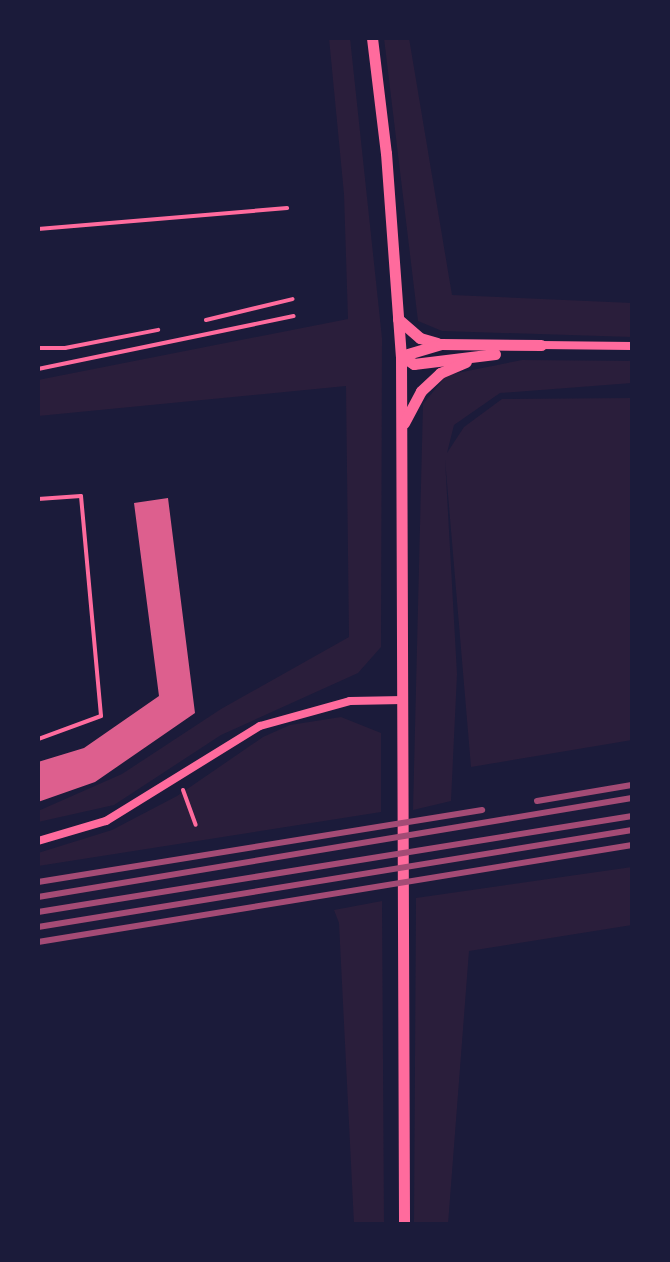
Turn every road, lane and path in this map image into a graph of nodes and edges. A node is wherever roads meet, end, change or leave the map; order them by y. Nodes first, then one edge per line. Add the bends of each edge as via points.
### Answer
1 (372, 38) edge
2 (287, 208) dead end
3 (38, 229) edge
4 (293, 299) dead end
5 (294, 316) dead end
6 (398, 319) junction
7 (203, 321) dead end
8 (172, 327) dead end
9 (441, 344) junction
10 (541, 345) junction
11 (632, 346) edge
12 (38, 348) edge
13 (495, 354) junction
14 (401, 356) junction
15 (38, 369) edge
16 (402, 426) junction
17 (38, 499) edge
18 (403, 700) junction
19 (38, 739) edge
20 (182, 788) dead end
21 (196, 825) dead end
22 (38, 841) edge
23 (404, 1224) edge

1 - 6 street
2 - 3 path
4 - 7 path
5 - 15 lane
6 - 9 street via 420,338
6 - 14 street
8 - 12 path via 65,348
9 - 10 street
9 - 14 street
10 - 11 street
10 - 13 street
13 - 14 street via 414,364
13 - 16 street via 440,373 421,391
14 - 16 street
16 - 18 street
17 - 19 lane via 81,496 101,716
18 - 22 street via 350,701 260,726 106,821
18 - 23 street
20 - 21 path

